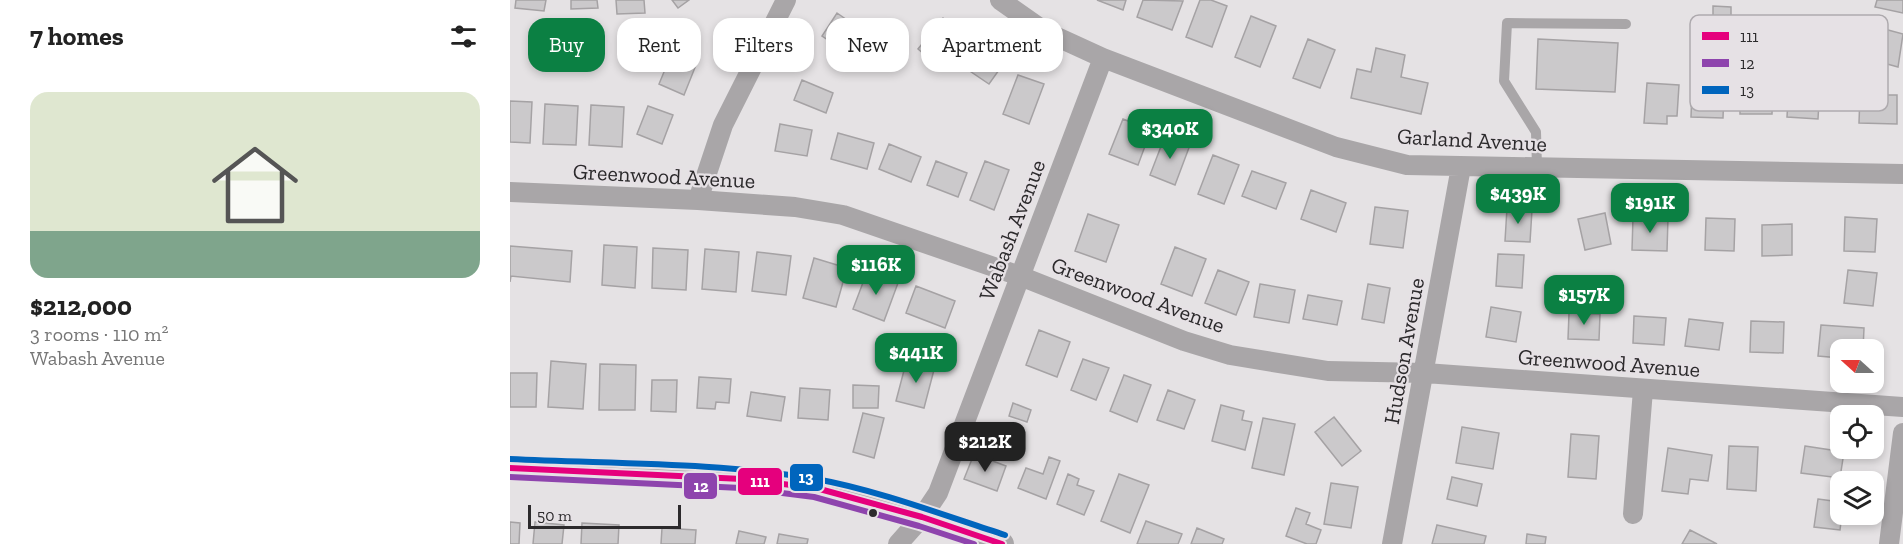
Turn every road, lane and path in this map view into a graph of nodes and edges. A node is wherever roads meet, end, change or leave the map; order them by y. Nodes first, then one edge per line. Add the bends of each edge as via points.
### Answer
1 (786, 0) edge
2 (1000, 0) edge
3 (1626, 24) dead end
4 (1103, 58) junction
5 (1461, 167) junction
6 (1537, 167) junction
7 (1903, 174) edge
8 (510, 192) edge
9 (698, 200) junction
10 (1020, 276) junction
11 (1425, 374) junction
12 (1643, 390) junction
13 (1903, 407) edge
14 (1903, 433) edge
15 (510, 468) edge
16 (1633, 514) dead end
17 (922, 517) junction
18 (898, 544) edge
19 (1002, 544) edge
20 (1392, 544) edge
21 (1888, 544) edge

1 - 9 street via 723,125
2 - 4 street, Garland Avenue via 1044,31
3 - 6 lane via 1508,23 1504,81 1536,132
4 - 5 street, Garland Avenue via 1336,147 1407,165
4 - 10 street, Wabash Avenue
5 - 6 street, Garland Avenue
5 - 11 street, Hudson Avenue
6 - 7 street, Garland Avenue
8 - 9 street, Greenwood Avenue
9 - 10 street, Greenwood Avenue via 795,207 843,215
10 - 11 street, Greenwood Avenue via 1184,341 1230,355 1328,371
10 - 17 street, Wabash Avenue via 938,493
11 - 12 street, Greenwood Avenue
11 - 20 street, Hudson Avenue
12 - 13 street, Greenwood Avenue
12 - 16 street
14 - 21 street
15 - 17 street via 742,479 816,488
17 - 18 street, Wabash Avenue
17 - 19 street

